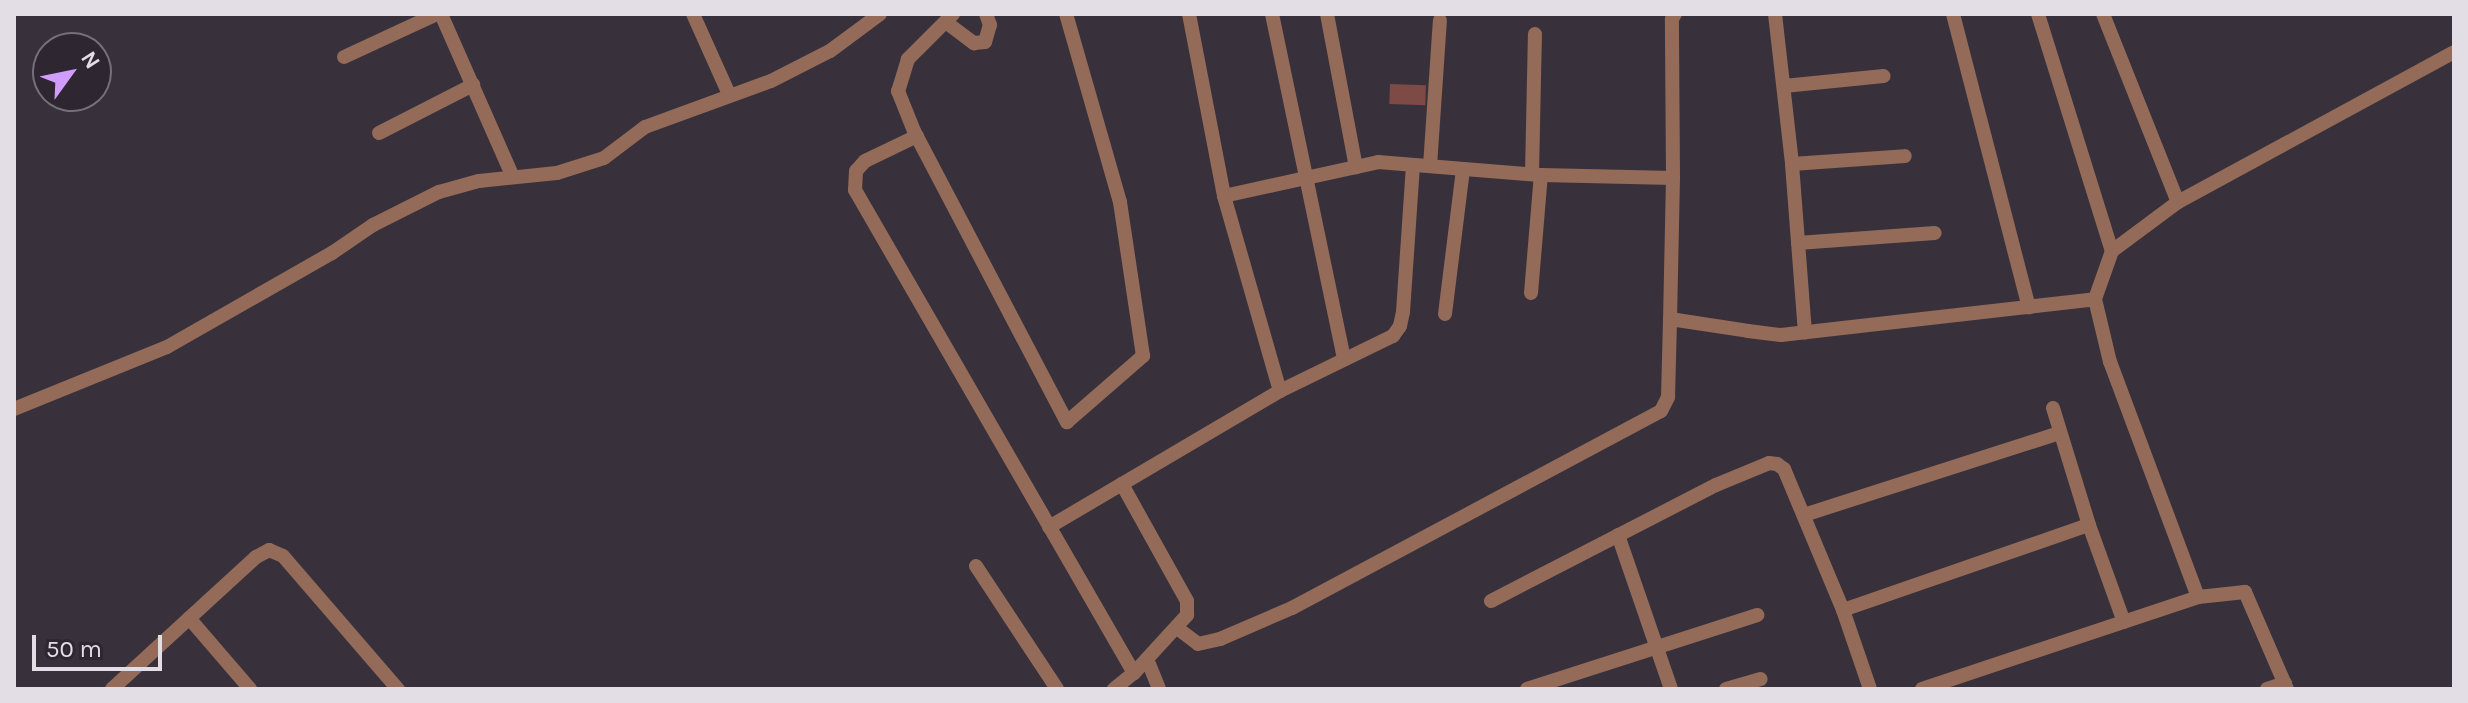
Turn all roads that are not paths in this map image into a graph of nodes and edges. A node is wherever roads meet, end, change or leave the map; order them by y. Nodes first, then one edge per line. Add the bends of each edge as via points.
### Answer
1 (439, 14) edge
2 (693, 14) edge
3 (856, 14) edge
4 (880, 14) edge
5 (986, 14) edge
6 (1066, 14) edge
7 (1189, 14) edge
8 (1272, 14) edge
9 (1327, 14) edge
10 (1675, 14) edge
11 (1775, 14) edge
12 (1953, 14) edge
13 (2038, 14) edge
14 (2103, 14) edge
15 (950, 18) edge
16 (1440, 20) dead end
17 (863, 30) junction
18 (1535, 34) dead end
19 (2454, 52) edge
20 (344, 57) dead end
21 (1884, 76) dead end
22 (473, 85) junction
23 (1784, 86) junction
24 (729, 94) junction
25 (379, 133) dead end
26 (917, 136) junction
27 (1905, 156) dead end
28 (1792, 164) junction
29 (1413, 165) junction
30 (1430, 166) junction
31 (1356, 167) junction
32 (1463, 169) junction
33 (1537, 175) junction
34 (513, 177) junction
35 (1304, 178) junction
36 (1673, 178) junction
37 (1224, 196) junction
38 (2178, 202) junction
39 (1935, 233) dead end
40 (1798, 243) junction
41 (2112, 251) junction
42 (1531, 293) dead end
43 (2095, 299) junction
44 (2029, 307) junction
45 (1445, 314) dead end
46 (1670, 319) junction
47 (1805, 332) junction
48 (1344, 359) junction
49 (1280, 391) junction
50 (2053, 408) dead end
51 (14, 409) edge
52 (2060, 433) junction
53 (1122, 484) junction
54 (1804, 515) junction
55 (2089, 525) junction
56 (1049, 527) junction
57 (1618, 535) junction
58 (976, 566) dead end
59 (2198, 597) junction
60 (1491, 601) dead end
61 (1843, 610) junction
62 (1757, 615) dead end
63 (189, 618) junction
64 (2124, 622) junction
65 (1177, 628) junction
66 (1659, 646) junction
67 (1147, 659) junction
68 (1134, 673) junction
69 (1761, 679) dead end
70 (2286, 686) edge
71 (112, 689) edge
72 (250, 689) edge
73 (398, 689) edge
74 (1057, 689) edge
75 (1114, 689) edge
76 (1159, 689) edge
77 (1527, 689) edge
78 (1671, 689) edge
79 (1726, 689) edge
80 (1870, 689) edge
81 (1922, 689) edge
82 (2267, 689) edge

1 - 20 street
1 - 22 street
2 - 24 street
3 - 17 street
4 - 17 street
5 - 15 street via 990,25 985,42 974,43
6 - 26 street via 1120,202 1143,356 1067,422
7 - 37 street
8 - 35 street
9 - 31 street
10 - 36 street
11 - 23 street
12 - 44 street
13 - 41 street
14 - 38 street
15 - 26 street via 908,59 898,91
16 - 30 street
17 - 24 street via 771,81
18 - 33 street
19 - 38 street
21 - 23 street
22 - 25 street
22 - 34 street
23 - 28 street
24 - 34 street via 645,127 604,158 557,173
26 - 56 street via 865,161 856,171 855,190
27 - 28 street
28 - 40 street
29 - 30 street
29 - 31 street via 1378,162
29 - 48 street via 1400,326 1393,336
30 - 32 street
31 - 35 street
32 - 33 street
32 - 45 street
33 - 36 street
33 - 42 street
34 - 51 street via 439,192 373,225 167,347
35 - 37 street
35 - 48 street
36 - 46 street
37 - 49 street
38 - 41 street
39 - 40 street
40 - 47 street
41 - 43 street
43 - 44 street
43 - 59 street via 2110,362
44 - 47 street
46 - 47 street via 1781,335
46 - 65 street via 1668,397 1661,411 1292,608 1198,644
48 - 49 street
49 - 53 street
50 - 52 street
52 - 54 street
52 - 55 street
53 - 56 street
53 - 65 street via 1187,601 1187,615
54 - 57 street via 1784,469 1769,463
54 - 61 street
55 - 61 street
55 - 64 street
56 - 68 street
57 - 60 street
57 - 66 street
58 - 74 street
59 - 64 street
59 - 70 street via 2245,592
61 - 80 street
62 - 66 street
63 - 71 street
63 - 72 street
63 - 73 street via 269,550 283,556
64 - 81 street
65 - 67 street
66 - 77 street
66 - 78 street
67 - 68 street
67 - 76 street
68 - 75 street
69 - 79 street
70 - 82 street

